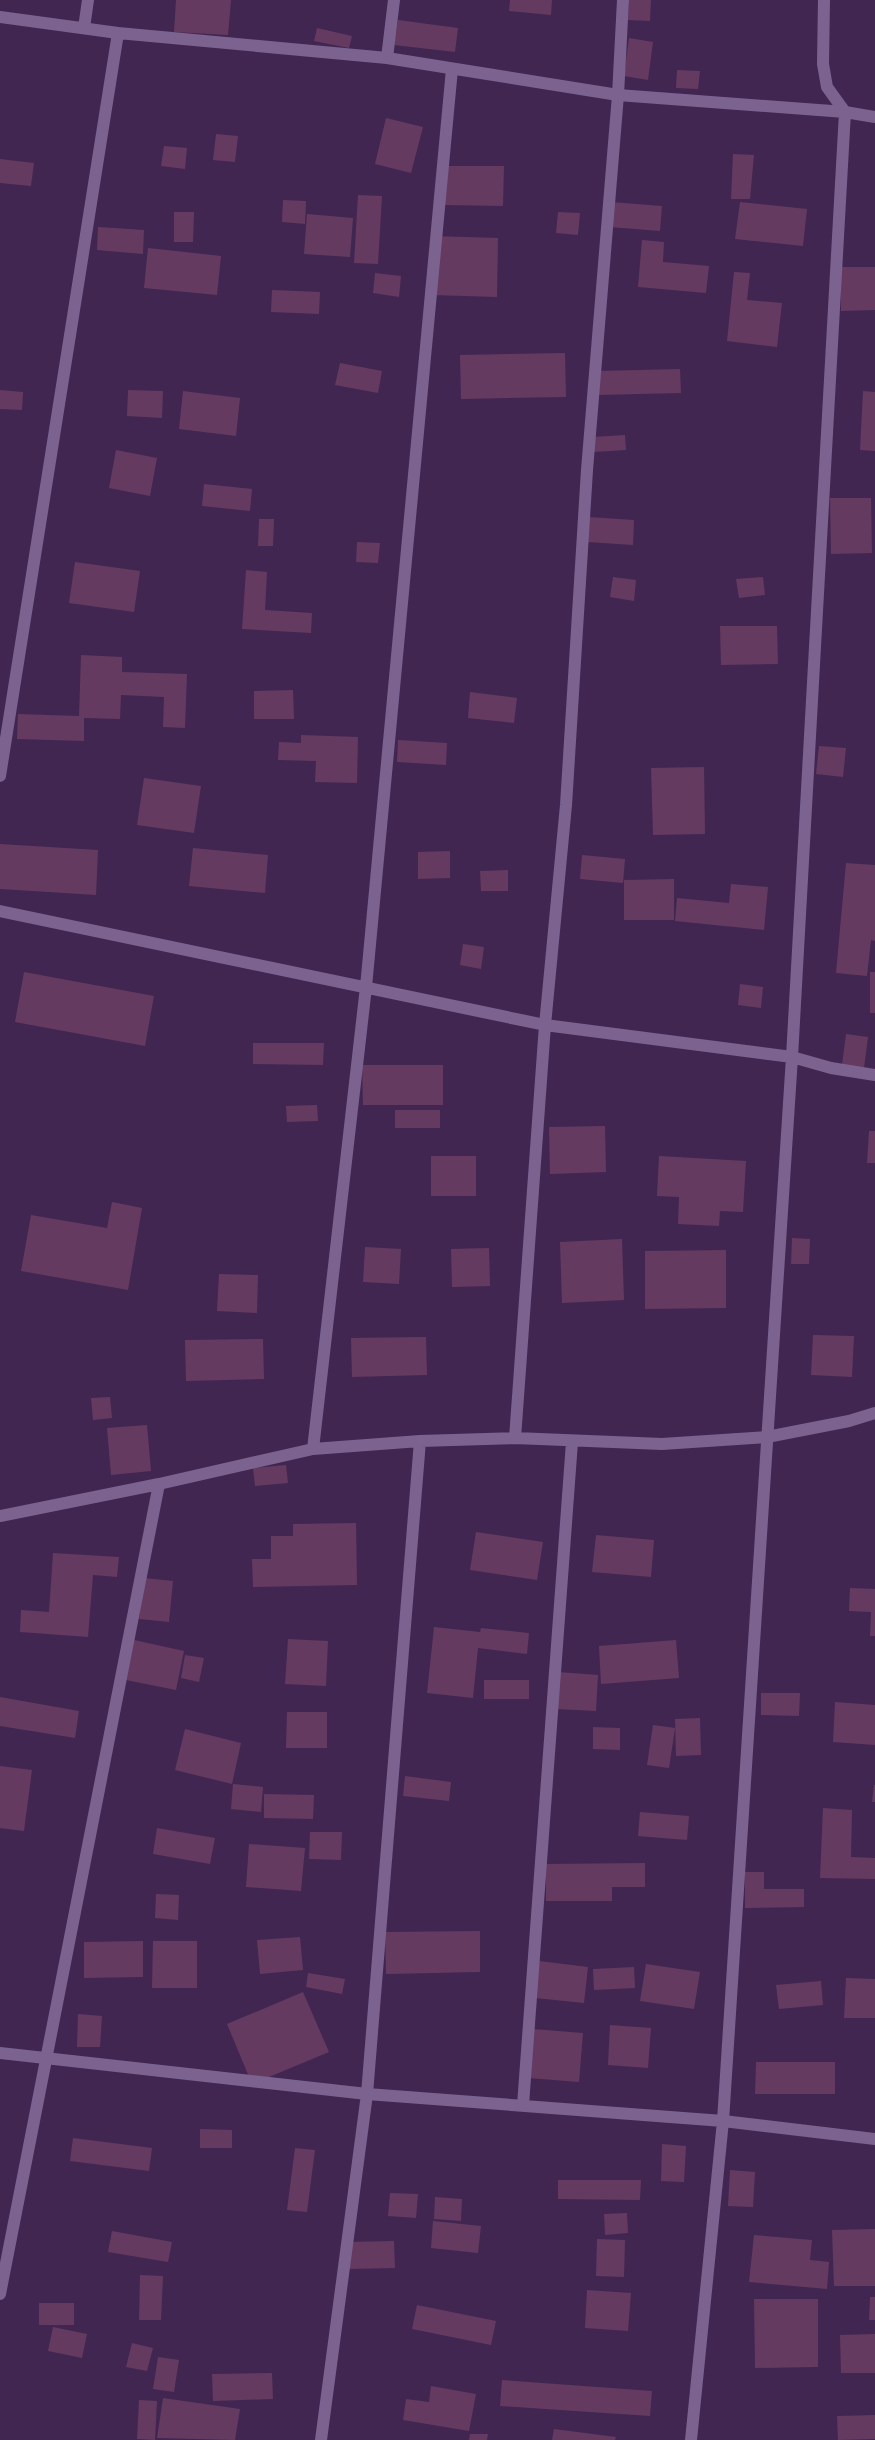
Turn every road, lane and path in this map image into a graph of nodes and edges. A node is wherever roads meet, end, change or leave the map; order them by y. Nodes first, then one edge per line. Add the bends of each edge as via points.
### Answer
1 (88, 0) edge
2 (394, 0) edge
3 (623, 0) edge
4 (824, 0) edge
5 (0, 18) edge
6 (84, 28) junction
7 (118, 33) junction
8 (387, 58) junction
9 (452, 69) junction
10 (618, 95) junction
11 (844, 112) junction
12 (875, 117) edge
13 (0, 776) edge
14 (0, 910) edge
15 (366, 987) junction
16 (545, 1025) junction
17 (792, 1057) junction
18 (875, 1075) edge
19 (875, 1413) edge
20 (767, 1437) junction
21 (515, 1438) junction
22 (420, 1441) junction
23 (572, 1442) junction
24 (313, 1449) junction
25 (159, 1484) junction
26 (0, 1516) edge
27 (0, 2053) edge
28 (48, 2056) junction
29 (368, 2094) junction
30 (523, 2105) junction
31 (723, 2121) junction
32 (875, 2139) edge
33 (0, 2294) edge
34 (321, 2440) edge
35 (691, 2440) edge

1 - 6 street
2 - 8 street
3 - 10 street
4 - 11 street via 823,64 828,87
5 - 6 street
6 - 7 street
7 - 8 street
7 - 13 street
8 - 9 street
9 - 10 street
9 - 15 street
10 - 11 street
10 - 16 street via 588,470 566,805
11 - 12 street
11 - 17 street
14 - 15 street
15 - 16 street
15 - 24 street
16 - 17 street
16 - 21 street
17 - 18 street
17 - 20 street
19 - 20 street
20 - 23 street via 662,1444
20 - 31 street
21 - 22 street
21 - 23 street
22 - 24 street
22 - 29 street
23 - 30 street
24 - 25 street
25 - 26 street
25 - 28 street
27 - 28 street
28 - 29 street
28 - 33 street
29 - 30 street
29 - 34 street
30 - 31 street
31 - 32 street
31 - 35 street

